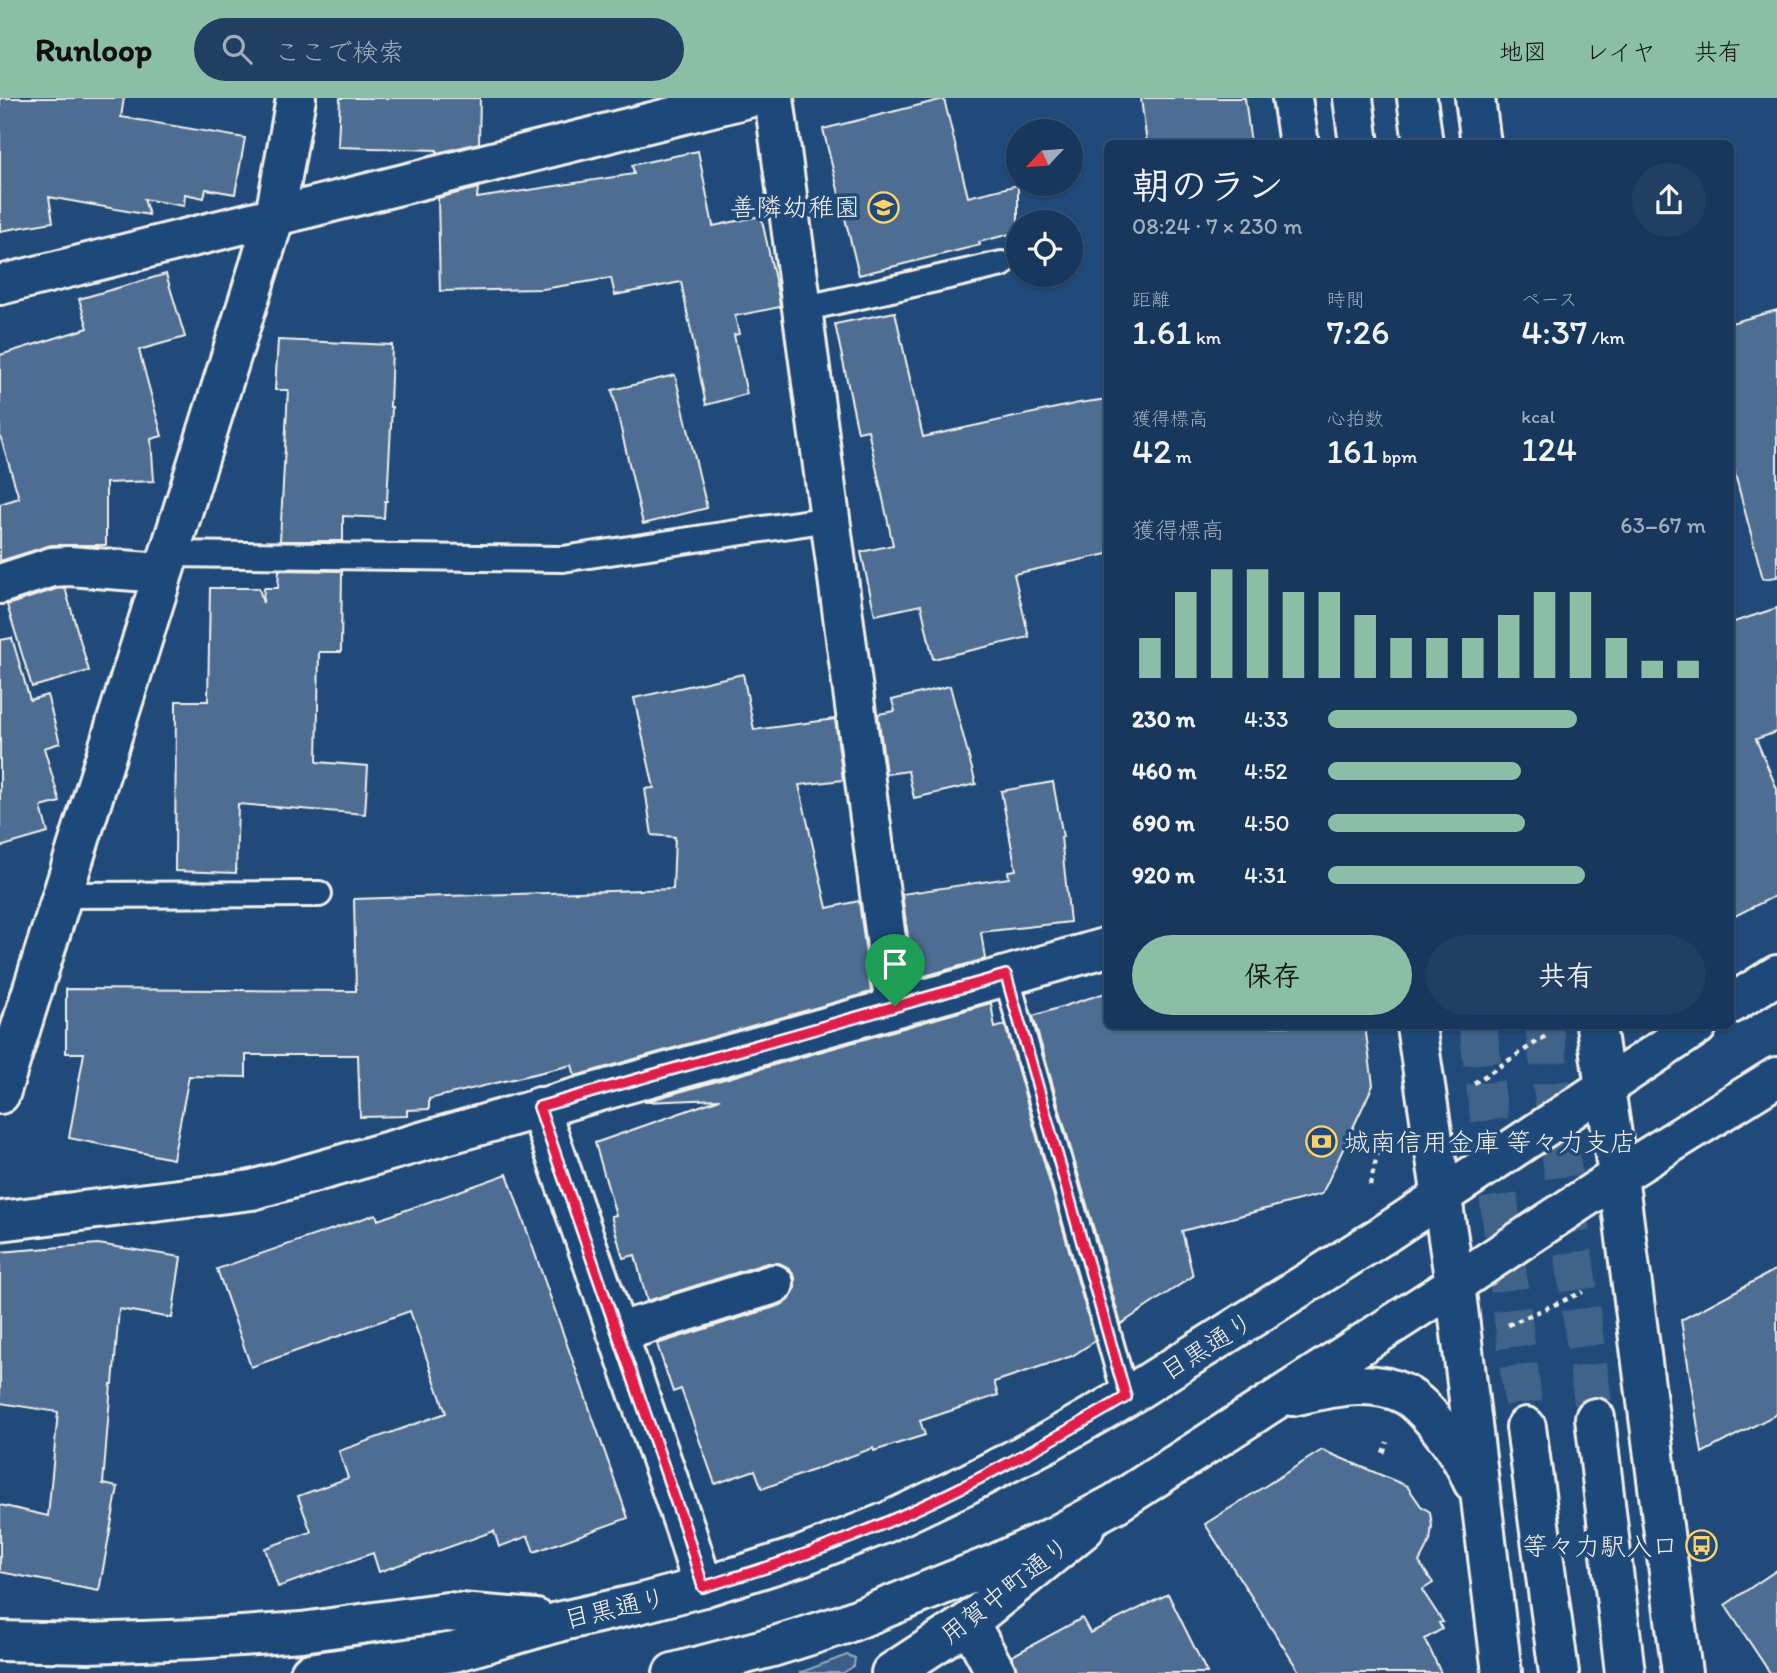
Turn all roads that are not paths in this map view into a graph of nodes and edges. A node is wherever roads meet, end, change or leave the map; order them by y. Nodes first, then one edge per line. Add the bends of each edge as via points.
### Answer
1 (296, 98) edge
2 (748, 98) edge
3 (774, 98) edge
4 (1292, 98) edge
5 (1353, 98) edge
6 (1417, 98) edge
7 (1475, 98) edge
8 (1297, 140) edge
9 (1358, 140) edge
10 (1422, 140) edge
11 (1480, 140) edge
12 (275, 216) junction
13 (1002, 264) dead end
14 (0, 285) edge
15 (802, 309) junction
16 (830, 519) junction
17 (165, 564) junction
18 (0, 583) edge
19 (319, 894) dead end
20 (62, 895) junction
21 (1104, 948) edge
22 (1006, 975) junction
23 (1777, 975) edge
24 (1734, 1002) edge
25 (895, 1006) junction
26 (1416, 1029) edge
27 (1596, 1029) edge
28 (1692, 1029) edge
29 (1777, 1077) edge
30 (1604, 1087) junction
31 (0, 1094) edge
32 (539, 1107) junction
33 (1618, 1176) junction
34 (1443, 1196) junction
35 (0, 1221) edge
36 (774, 1284) dead end
37 (1455, 1284) junction
38 (617, 1333) junction
39 (1126, 1397) junction
40 (1270, 1402) junction
41 (1595, 1418) tunnel mouth
42 (1526, 1427) tunnel mouth
43 (1116, 1503) junction
44 (1482, 1507) junction
45 (703, 1587) junction
46 (562, 1621) junction
47 (970, 1622) junction
48 (0, 1641) edge
49 (310, 1673) edge
50 (673, 1673) edge
51 (891, 1673) edge
52 (996, 1673) edge
53 (1502, 1673) edge
54 (1559, 1673) edge
55 (1625, 1673) edge
56 (1682, 1673) edge

1 - 12 main road
2 - 12 main road
3 - 15 main road
4 - 8 main road
5 - 9 main road
6 - 10 main road
7 - 11 main road
12 - 14 main road
12 - 17 main road
13 - 15 lane
15 - 16 main road
16 - 17 lane via 564,559
16 - 25 main road
17 - 18 main road via 52,567
17 - 20 main road
19 - 20 lane
20 - 31 main road
21 - 22 main road
22 - 25 main road
22 - 39 lane
23 - 24 main road
25 - 32 main road
26 - 34 main road
27 - 30 main road
28 - 30 main road, 目黒通り
29 - 33 main road
30 - 33 main road
30 - 34 main road, 目黒通り
32 - 35 main road via 252,1190
32 - 38 main road
33 - 37 main road
33 - 56 main road
34 - 37 main road
34 - 39 main road, 目黒通り
36 - 38 main road
37 - 40 main road
37 - 44 main road
38 - 45 main road
39 - 45 main road, 目黒通り via 1048,1443 885,1523
40 - 43 main road
40 - 44 main road via 1342,1386 1374,1386 1405,1395 1451,1442
41 - 55 main road
42 - 54 main road
43 - 47 main road, 用賀中町通り
43 - 50 main road via 995,1564 842,1625
44 - 53 main road
45 - 46 main road, 目黒通り
46 - 48 main road via 447,1612 302,1632 195,1640
46 - 49 main road, 目黒通り via 454,1652
47 - 51 main road, 用賀中町通り
47 - 52 main road

